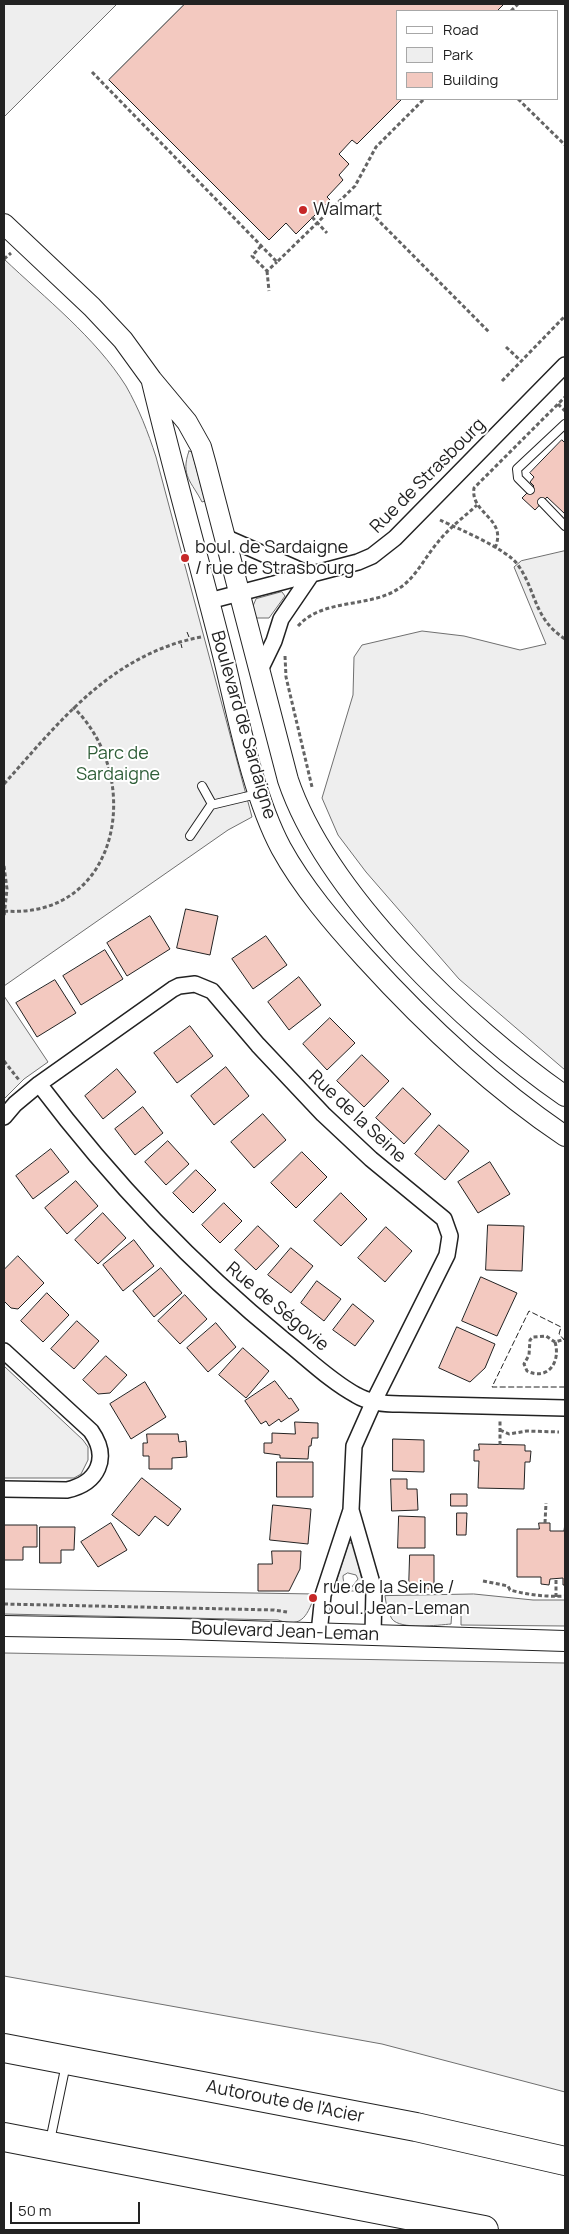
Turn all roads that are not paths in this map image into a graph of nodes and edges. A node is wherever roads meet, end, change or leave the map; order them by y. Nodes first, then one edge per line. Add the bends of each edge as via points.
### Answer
1 (4, 224) edge
2 (565, 365) edge
3 (152, 380) junction
4 (565, 424) edge
5 (530, 490) dead end
6 (542, 502) dead end
7 (565, 526) edge
8 (225, 537) junction
9 (311, 575) junction
10 (239, 593) junction
11 (209, 601) junction
12 (259, 672) junction
13 (202, 786) dead end
14 (259, 794) junction
15 (212, 804) junction
16 (190, 836) dead end
17 (39, 1084) junction
18 (565, 1096) edge
19 (4, 1117) edge
20 (565, 1136) edge
21 (4, 1351) edge
22 (374, 1401) junction
23 (565, 1408) edge
24 (4, 1489) edge
25 (351, 1510) junction
26 (4, 1626) edge
27 (319, 1632) junction
28 (373, 1634) junction
29 (565, 1640) edge
30 (4, 2048) edge
31 (67, 2060) junction
32 (4, 2137) edge
33 (50, 2146) junction
34 (565, 2161) edge
35 (484, 2230) edge

1 - 3 street, Boulevard de Sardaigne via 105,320
2 - 9 street, Rue de Strasbourg via 381,549 358,562
3 - 8 street, Boulevard de Sardaigne via 187,422 201,447
3 - 11 street, Boulevard de Sardaigne
4 - 5 lane via 517,469 518,478
6 - 7 lane
8 - 9 street
8 - 10 street, Boulevard de Sardaigne
9 - 10 street, Rue de Strasbourg
9 - 12 street via 281,619
10 - 11 street, Rue de Strasbourg
10 - 12 street, Boulevard de Sardaigne
11 - 14 street, Boulevard de Sardaigne
12 - 18 street, Boulevard de Sardaigne via 293,795 333,868 378,925 433,984 480,1028
13 - 15 lane
14 - 15 lane
14 - 20 street, Boulevard de Sardaigne via 276,836 299,878 365,959 415,1012 480,1071
15 - 16 lane
17 - 19 street, Rue de la Seine
17 - 22 street, Rue de Ségovie via 128,1192 214,1278 305,1357 356,1395
17 - 22 street, Rue de la Seine via 172,989 195,984 217,996 263,1051 323,1114 371,1159 444,1219 448,1228 447,1254
21 - 24 street via 91,1431 100,1446 100,1456 91,1479 77,1488
22 - 23 street, Rue de Ségovie
22 - 25 street, Rue de la Seine via 354,1446
25 - 27 street, Rue de la Seine via 323,1595
25 - 28 street, Rue de la Seine via 374,1590
26 - 27 street, Boulevard Jean-Leman
27 - 28 street, Boulevard Jean-Leman
28 - 29 street, Boulevard Jean-Leman
30 - 31 highway, Autoroute de l'Acier
31 - 33 lane
31 - 34 highway, Autoroute de l'Acier via 416,2127
32 - 33 highway
33 - 35 highway

